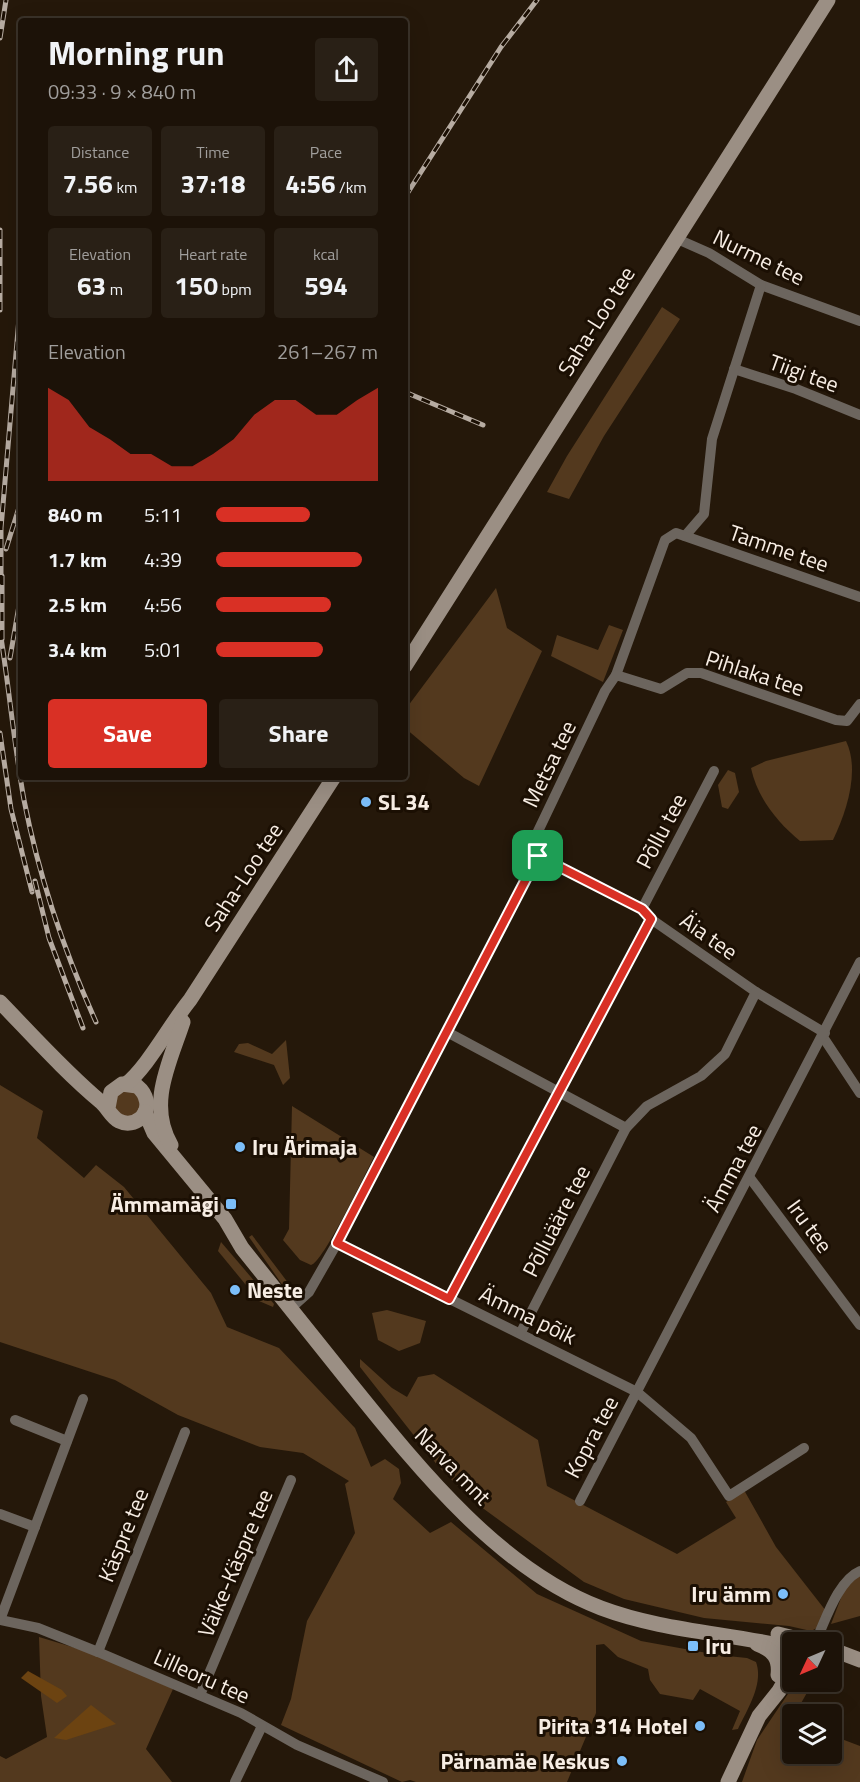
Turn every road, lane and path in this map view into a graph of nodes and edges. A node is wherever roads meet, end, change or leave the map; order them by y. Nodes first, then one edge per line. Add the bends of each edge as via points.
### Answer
1 (828, 0) edge
2 (675, 238) junction
3 (761, 285) junction
4 (860, 321) edge
5 (734, 369) junction
6 (860, 415) edge
7 (685, 536) junction
8 (860, 597) edge
9 (408, 661) edge
10 (616, 675) junction
11 (860, 704) edge
12 (714, 771) dead end
13 (332, 780) edge
14 (538, 856) junction
15 (642, 909) junction
16 (651, 919) junction
17 (860, 962) edge
18 (756, 992) junction
19 (190, 1000) junction
20 (0, 1002) edge
21 (183, 1022) junction
22 (447, 1032) junction
23 (824, 1035) junction
24 (71, 1074) junction
25 (121, 1086) junction
26 (860, 1093) edge
27 (144, 1094) junction
28 (561, 1094) junction
29 (108, 1108) junction
30 (145, 1112) junction
31 (128, 1123) junction
32 (626, 1128) junction
33 (750, 1178) junction
34 (201, 1190) junction
35 (337, 1243) junction
36 (242, 1248) junction
37 (449, 1299) junction
38 (290, 1309) junction
39 (860, 1325) edge
40 (521, 1332) junction
41 (637, 1392) junction
42 (83, 1399) dead end
43 (15, 1420) dead end
44 (185, 1432) dead end
45 (68, 1441) junction
46 (804, 1448) dead end
47 (291, 1480) dead end
48 (580, 1501) dead end
49 (0, 1514) edge
50 (35, 1527) junction
51 (860, 1570) edge
52 (0, 1620) edge
53 (694, 1629) junction
54 (818, 1632) edge
55 (737, 1638) junction
56 (782, 1638) edge
57 (782, 1646) edge
58 (98, 1652) junction
59 (842, 1659) edge
60 (860, 1660) edge
61 (842, 1662) edge
62 (860, 1670) edge
63 (782, 1677) edge
64 (782, 1682) edge
65 (200, 1695) junction
66 (262, 1725) junction
67 (235, 1782) edge
68 (383, 1782) edge
69 (728, 1782) edge

1 - 2 main road, Saha-Loo tee
2 - 3 street, Nurme tee via 709,253
2 - 9 main road, Saha-Loo tee
3 - 4 street, Nurme tee
3 - 5 street, Metsa tee
5 - 6 street, Tiigi tee
5 - 7 street, Metsa tee via 712,439 704,514
7 - 8 street, Tamme tee
7 - 10 street, Metsa tee via 676,533 665,540
10 - 11 street, Pihlaka tee via 661,689 687,673 701,673 836,720 847,721
10 - 14 street, Metsa tee via 530,848
12 - 15 street, Põllu tee
13 - 19 main road, Saha-Loo tee
14 - 15 street, Äia tee
14 - 22 street, Metsa tee
15 - 16 street, Äia tee
16 - 18 street, Äia tee
16 - 28 street
17 - 23 street, Ämma tee
18 - 23 street, Äia tee
18 - 32 street, Põlluääre tee via 725,1054 701,1076 647,1106
19 - 21 main road, Saha-Loo tee
19 - 25 main road, Saha-Loo tee via 138,1074
20 - 24 main road, Narva mnt
21 - 27 main road, Saha-Loo tee via 150,1074
21 - 34 main road via 165,1070 160,1110 167,1138
22 - 28 street
22 - 35 street, Metsa tee
23 - 26 street, Äia tee
23 - 33 street, Ämma tee
24 - 25 main road, Narva mnt via 93,1084
24 - 29 main road, Narva mnt
25 - 27 main road, Narva mnt via 137,1086
25 - 29 main road via 108,1097
27 - 30 main road, Narva mnt
28 - 32 street
28 - 37 street
29 - 31 main road, Narva mnt via 114,1118
30 - 31 main road
30 - 34 main road, Narva mnt via 154,1133
31 - 36 main road, Narva mnt via 146,1138 216,1225
32 - 40 street, Põlluääre tee
33 - 39 street, Iru tee
33 - 41 street, Ämma tee
34 - 36 main road, Narva mnt
35 - 37 street, Ämma põik
35 - 38 street, Metsa tee via 309,1292
36 - 38 main road, Narva mnt
37 - 40 street, Ämma põik
38 - 53 main road, Narva mnt via 402,1448 457,1506 509,1552 551,1582 600,1608 630,1618
40 - 41 street, Ämma põik
41 - 46 street, Ämma põik via 691,1438 729,1496
41 - 48 street, Kopra tee
42 - 45 street
43 - 45 street
44 - 58 street, Käspre tee
45 - 50 street
47 - 65 street, Väike-Käspre tee
49 - 50 street
50 - 52 street
51 - 54 street via 844,1584
52 - 58 street, Lilleoru tee via 38,1628
53 - 55 main road, Narva mnt
53 - 56 main road, Narva mnt
55 - 57 main road, Narva mnt
55 - 63 main road via 768,1649
58 - 65 street, Lilleoru tee
59 - 60 main road
61 - 62 main road
64 - 69 main road via 759,1716
65 - 66 street, Lilleoru tee
66 - 67 street
66 - 68 street, Lilleoru tee via 297,1745

